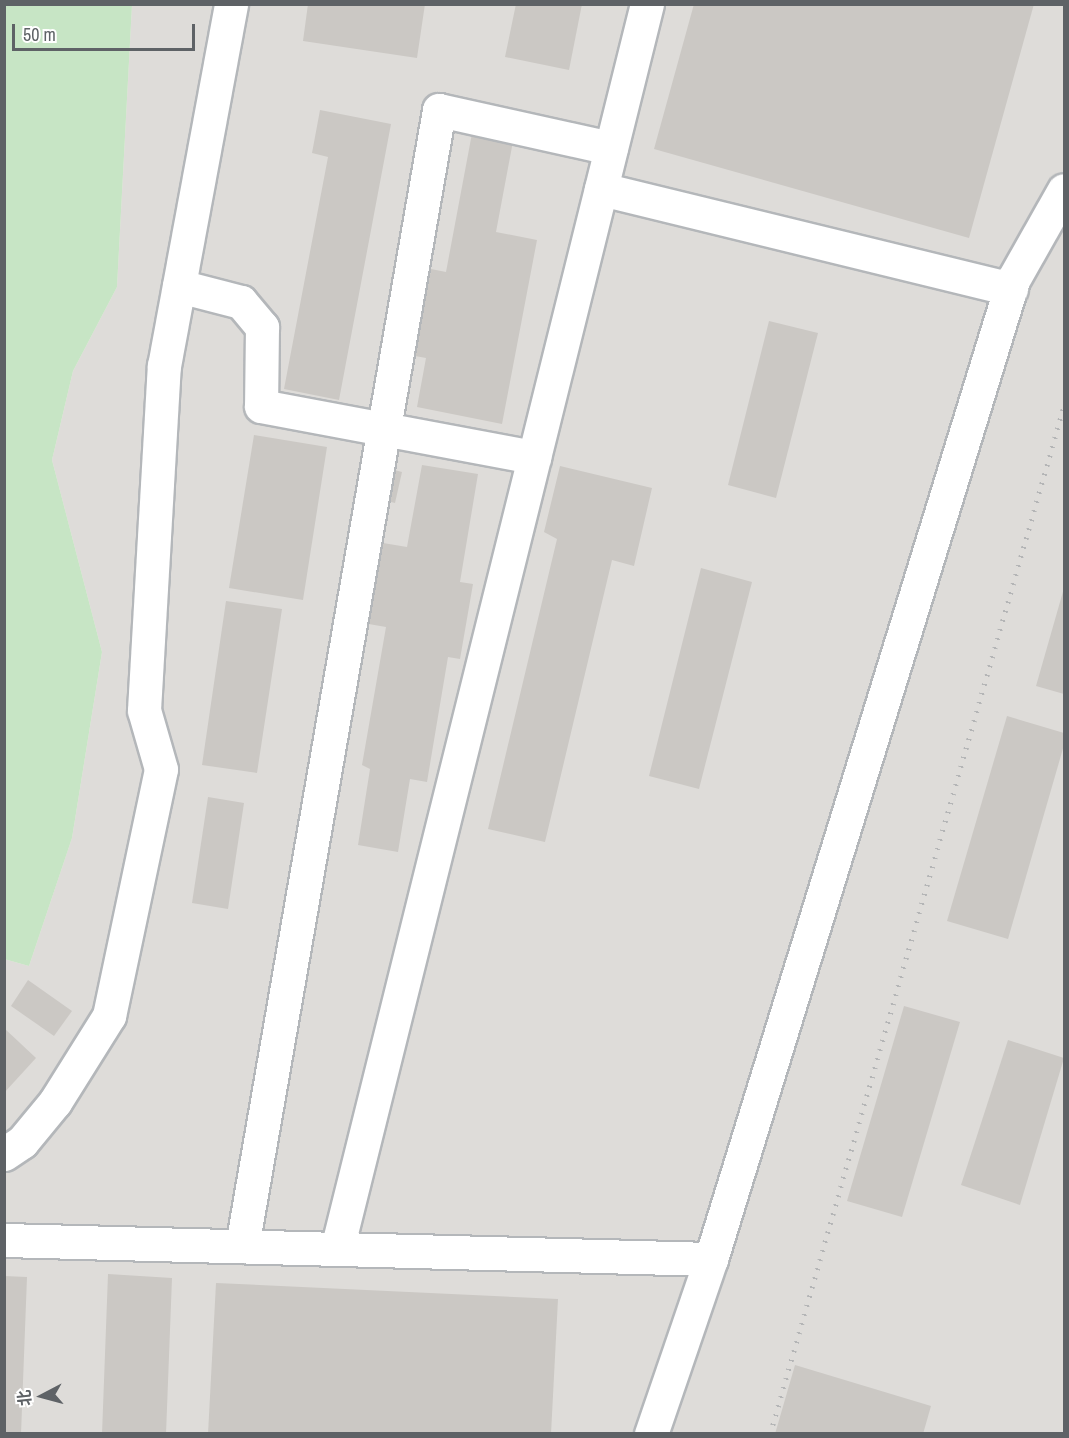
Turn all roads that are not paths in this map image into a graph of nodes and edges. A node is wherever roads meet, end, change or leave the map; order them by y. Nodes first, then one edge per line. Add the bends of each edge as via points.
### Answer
1 (231, 4) edge
2 (647, 4) edge
3 (611, 148) junction
4 (601, 189) junction
5 (1065, 190) edge
6 (179, 285) junction
7 (1011, 289) junction
8 (383, 430) junction
9 (534, 457) junction
10 (4, 1154) edge
11 (4, 1240) edge
12 (242, 1246) junction
13 (337, 1249) junction
14 (711, 1259) junction
15 (651, 1434) edge

1 - 6 lane
2 - 3 lane
3 - 4 lane
3 - 8 lane via 439,110
4 - 7 lane
4 - 9 lane
5 - 7 lane
6 - 8 lane via 241,302 261,327 261,406
6 - 10 lane via 165,366 144,710 161,769 109,1016 56,1102 22,1142
7 - 14 lane
8 - 9 lane
8 - 12 lane
9 - 13 lane
11 - 12 lane
12 - 13 lane
13 - 14 lane
14 - 15 lane

